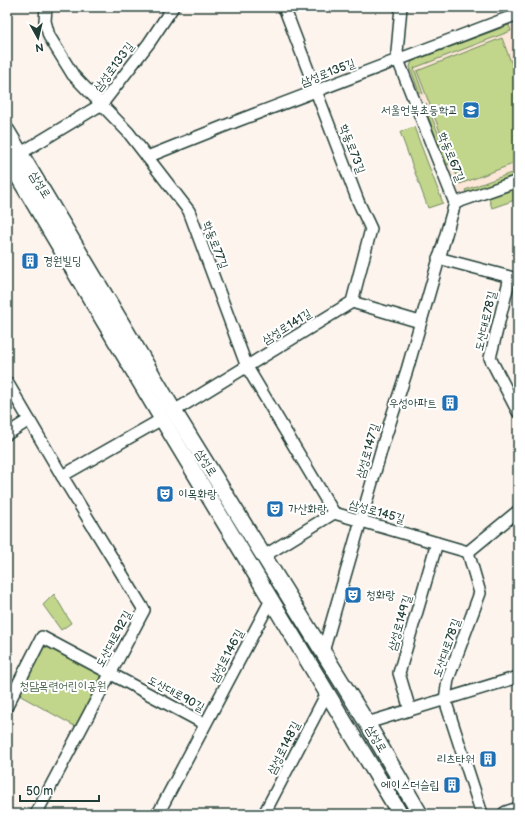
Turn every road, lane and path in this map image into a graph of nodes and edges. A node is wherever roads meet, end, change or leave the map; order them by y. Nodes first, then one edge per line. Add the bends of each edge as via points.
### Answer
1 (46, 7) edge
2 (173, 7) edge
3 (284, 7) edge
4 (401, 7) edge
5 (517, 16) edge
6 (398, 60) junction
7 (316, 92) junction
8 (102, 104) junction
9 (7, 131) edge
10 (147, 157) junction
11 (11, 159) edge
12 (518, 181) edge
13 (455, 202) junction
14 (438, 258) junction
15 (352, 302) junction
16 (420, 322) junction
17 (246, 367) junction
18 (7, 382) edge
19 (518, 412) edge
20 (168, 415) junction
21 (29, 420) junction
22 (7, 434) edge
23 (62, 476) junction
24 (518, 511) edge
25 (334, 513) junction
26 (362, 520) junction
27 (437, 543) junction
28 (468, 552) junction
29 (264, 556) junction
30 (271, 600) junction
31 (323, 652) junction
32 (110, 674) junction
33 (518, 677) edge
34 (327, 693) junction
35 (445, 700) junction
36 (7, 706) edge
37 (410, 710) junction
38 (367, 723) junction
39 (205, 724) junction
40 (518, 810) edge
41 (36, 814) edge
42 (158, 814) edge
43 (264, 814) edge
44 (400, 814) edge
45 (420, 814) edge
46 (482, 814) edge
47 (506, 814) edge

1 - 8 street, 학동로77길 via 45,21 49,36 73,74
2 - 8 street, 삼성로133길
3 - 7 street, 학동로73길
4 - 6 street, 학동로67길
5 - 6 street, 삼성로135길
6 - 7 street, 삼성로135길
6 - 13 street, 학동로67길
7 - 10 street, 삼성로135길
7 - 15 street, 학동로73길 via 371,229
8 - 10 street, 학동로77길
8 - 11 street, 삼성로133길
9 - 11 main road, 삼성로
10 - 17 street, 학동로77길 via 188,211
11 - 20 main road, 삼성로
12 - 13 street
13 - 14 street, 삼성로147길
14 - 16 street, 삼성로147길
14 - 19 street, 도산대로78길 via 510,277 490,358
15 - 16 street
15 - 17 street, 삼성로141길
16 - 26 street, 삼성로147길
17 - 20 street, 삼성로141길
17 - 25 street, 학동로77길
18 - 21 street, 도산대로92길
20 - 23 street, 삼성로141길
20 - 29 main road, 삼성로
20 - 30 main road, 삼성로
21 - 22 street
21 - 23 street, 도산대로92길
23 - 32 street, 도산대로92길 via 144,610
24 - 28 street
25 - 26 street, 삼성로145길
25 - 29 street, 삼성로145길
26 - 27 street, 삼성로145길
26 - 31 street, 삼성로147길
27 - 28 street, 삼성로145길
27 - 37 street, 삼성로149길 via 399,673
28 - 35 street, 도산대로78길 via 480,592 448,679
29 - 31 main road, 삼성로
30 - 34 main road, 삼성로
30 - 39 street, 삼성로146길
31 - 38 main road, 삼성로
32 - 36 street, 도산대로90길 via 42,637
32 - 39 street, 도산대로90길
32 - 41 street, 도산대로92길
33 - 35 street
34 - 43 street, 삼성로148길
34 - 44 main road, 삼성로
35 - 37 street
35 - 46 street, 도산대로78길
37 - 38 street
38 - 45 main road, 삼성로
39 - 42 street, 도산대로90길
40 - 47 main road

